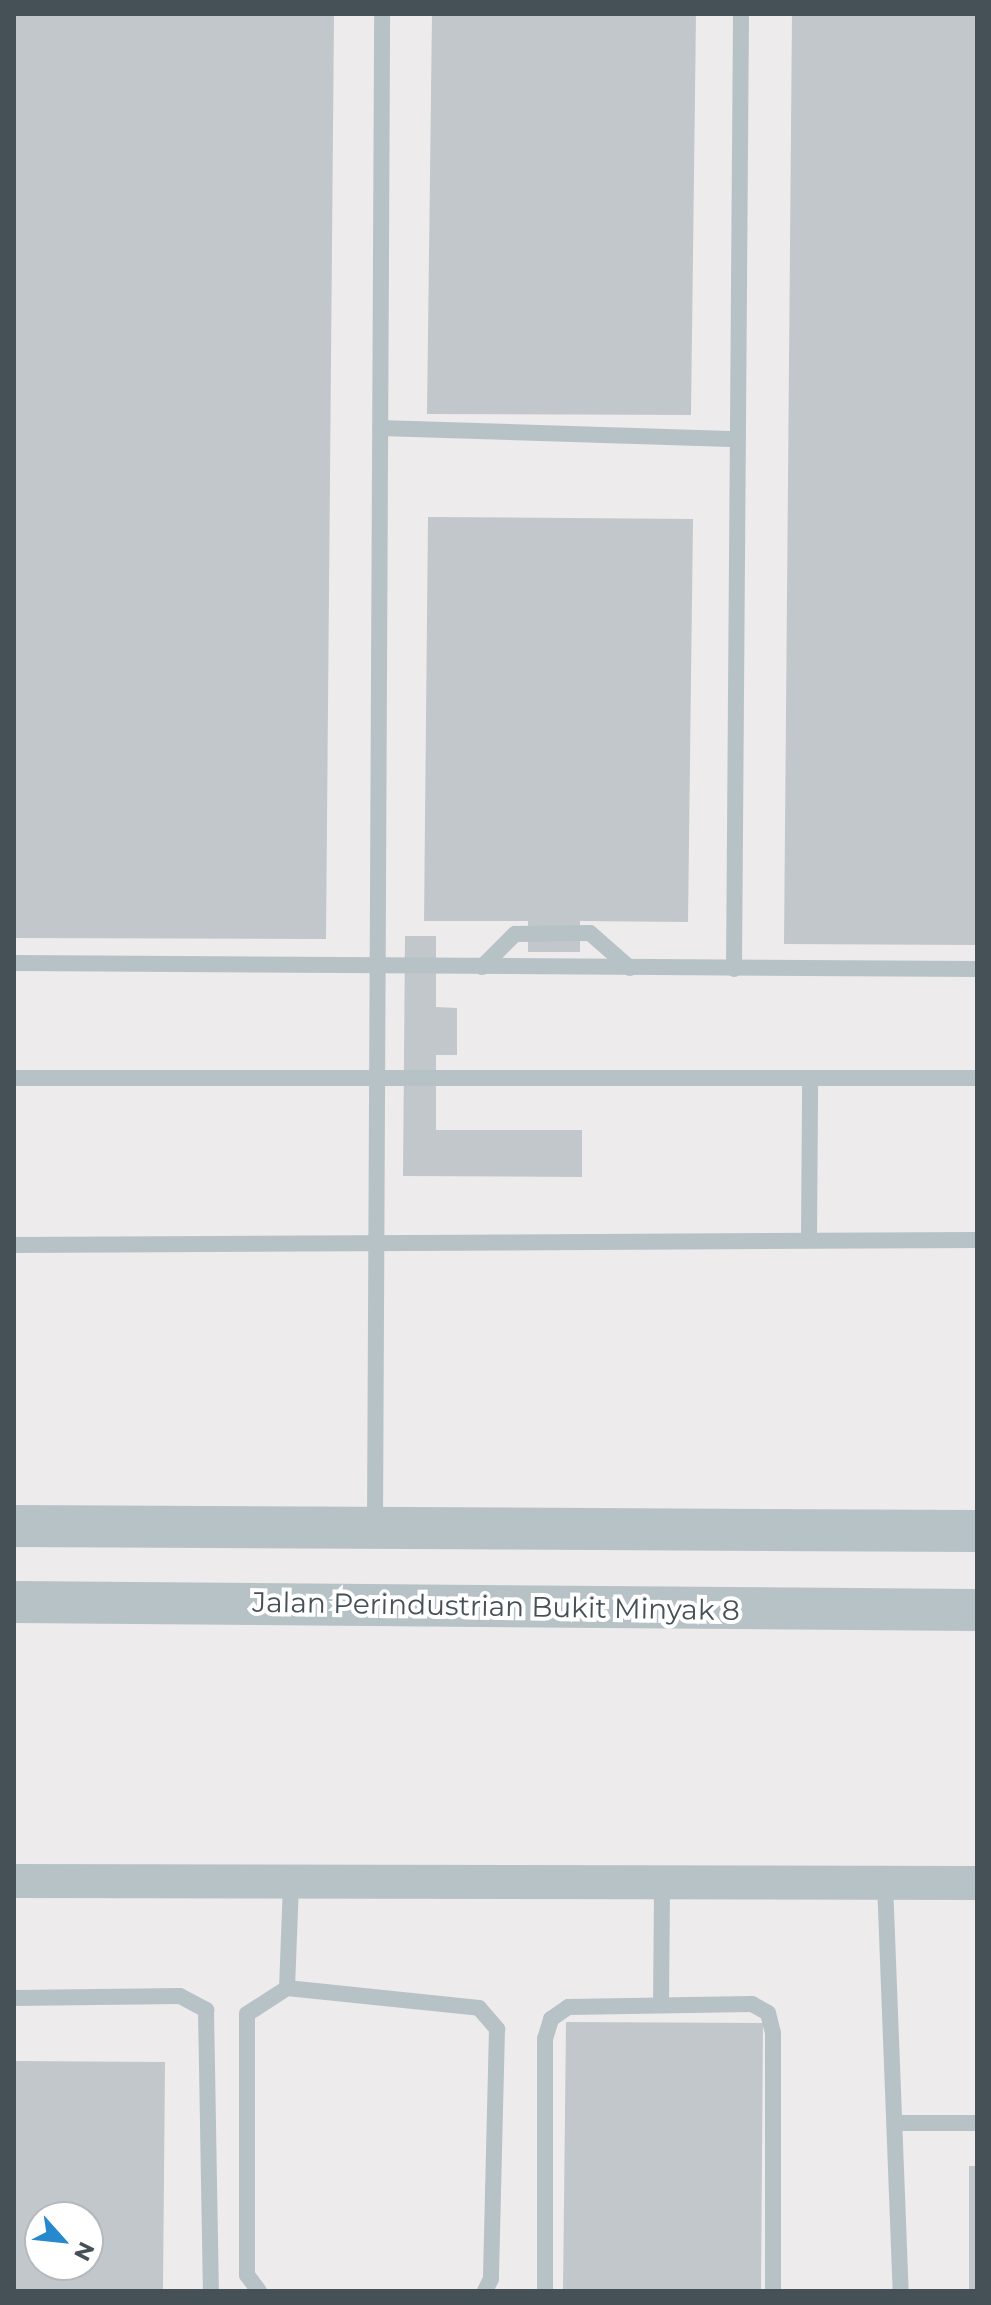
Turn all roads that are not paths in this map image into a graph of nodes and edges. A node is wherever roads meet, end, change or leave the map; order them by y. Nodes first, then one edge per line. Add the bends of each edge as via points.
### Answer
1 (382, 14) edge
2 (741, 14) edge
3 (380, 428) junction
4 (738, 439) junction
5 (14, 963) edge
6 (378, 966) junction
7 (482, 967) junction
8 (630, 968) junction
9 (734, 969) junction
10 (977, 969) edge
11 (14, 1078) edge
12 (377, 1078) junction
13 (810, 1078) junction
14 (977, 1078) edge
15 (809, 1240) junction
16 (977, 1240) edge
17 (14, 1245) edge
18 (377, 1246) junction
19 (14, 1526) edge
20 (375, 1528) junction
21 (977, 1531) edge
22 (14, 1602) edge
23 (977, 1610) edge
24 (14, 1881) edge
25 (662, 1882) junction
26 (291, 1883) junction
27 (885, 1883) junction
28 (977, 1883) edge
29 (287, 1988) junction
30 (14, 1998) edge
31 (661, 2005) junction
32 (897, 2123) junction
33 (977, 2123) edge
34 (211, 2291) edge
35 (259, 2291) edge
36 (485, 2291) edge
37 (545, 2291) edge
38 (773, 2291) edge
39 (901, 2291) edge

1 - 3 lane
2 - 4 lane
3 - 4 lane
3 - 6 lane
4 - 9 lane
5 - 6 lane
6 - 7 lane
6 - 12 lane
7 - 8 lane
7 - 8 lane via 515,934 590,933
8 - 9 lane
9 - 10 lane
11 - 12 lane
12 - 13 lane
12 - 18 lane
13 - 14 lane
13 - 15 lane
15 - 16 lane
15 - 18 lane
17 - 18 lane
18 - 20 lane
19 - 20 street
20 - 21 street
22 - 23 street, Jalan Perindustrian Bukit Minyak 8
24 - 26 street
25 - 26 street
25 - 27 street
25 - 31 lane
26 - 29 lane
27 - 28 street
27 - 32 lane
29 - 35 lane via 247,2014 247,2275
29 - 36 lane via 479,2008 497,2029 491,2279
30 - 34 lane via 180,1996 206,2010
31 - 37 lane via 568,2007 551,2019 545,2039
31 - 38 lane via 752,2004 768,2013
32 - 33 lane
32 - 39 lane

